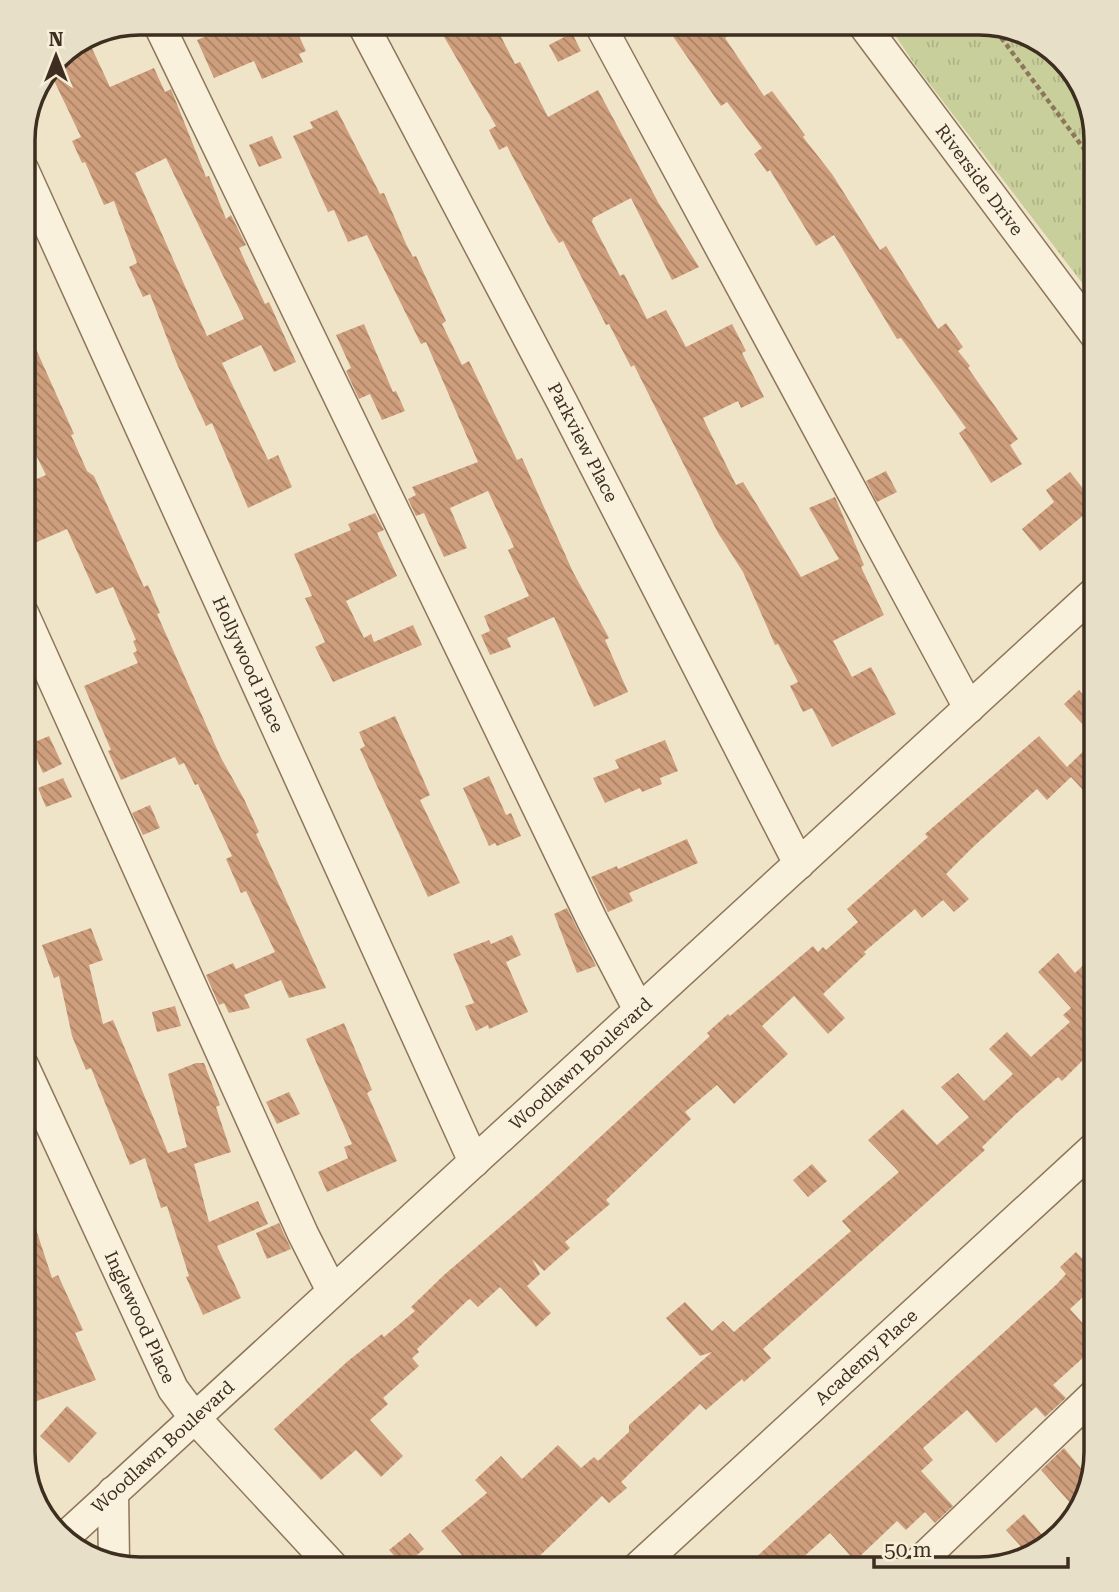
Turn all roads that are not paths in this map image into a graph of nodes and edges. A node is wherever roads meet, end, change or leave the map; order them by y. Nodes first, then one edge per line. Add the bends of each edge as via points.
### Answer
1 (164, 35) edge
2 (368, 35) edge
3 (605, 35) edge
4 (871, 35) edge
5 (35, 195) edge
6 (1084, 320) edge
7 (1084, 603) edge
8 (35, 640) edge
9 (970, 708) junction
10 (799, 864) junction
11 (639, 1010) junction
12 (35, 1091) edge
13 (1084, 1157) edge
14 (474, 1161) junction
15 (332, 1291) junction
16 (1084, 1404) edge
17 (194, 1417) junction
18 (114, 1492) junction
19 (72, 1531) edge
20 (114, 1553) edge
21 (324, 1557) edge
22 (649, 1557) edge
23 (925, 1557) edge

1 - 11 street
2 - 10 street, Parkview Place
3 - 9 street
4 - 6 street, Riverside Drive
5 - 14 street, Hollywood Place
7 - 9 street, Woodlawn Boulevard
8 - 15 street
9 - 10 street, Woodlawn Boulevard
10 - 11 street, Woodlawn Boulevard
11 - 14 street, Woodlawn Boulevard
12 - 17 street, Inglewood Place via 173,1389
13 - 22 street, Academy Place
14 - 15 street, Woodlawn Boulevard
15 - 17 street, Woodlawn Boulevard
16 - 23 street
17 - 18 street, Woodlawn Boulevard
17 - 21 street, Inglewood Place
18 - 19 street, Woodlawn Boulevard
18 - 20 street

